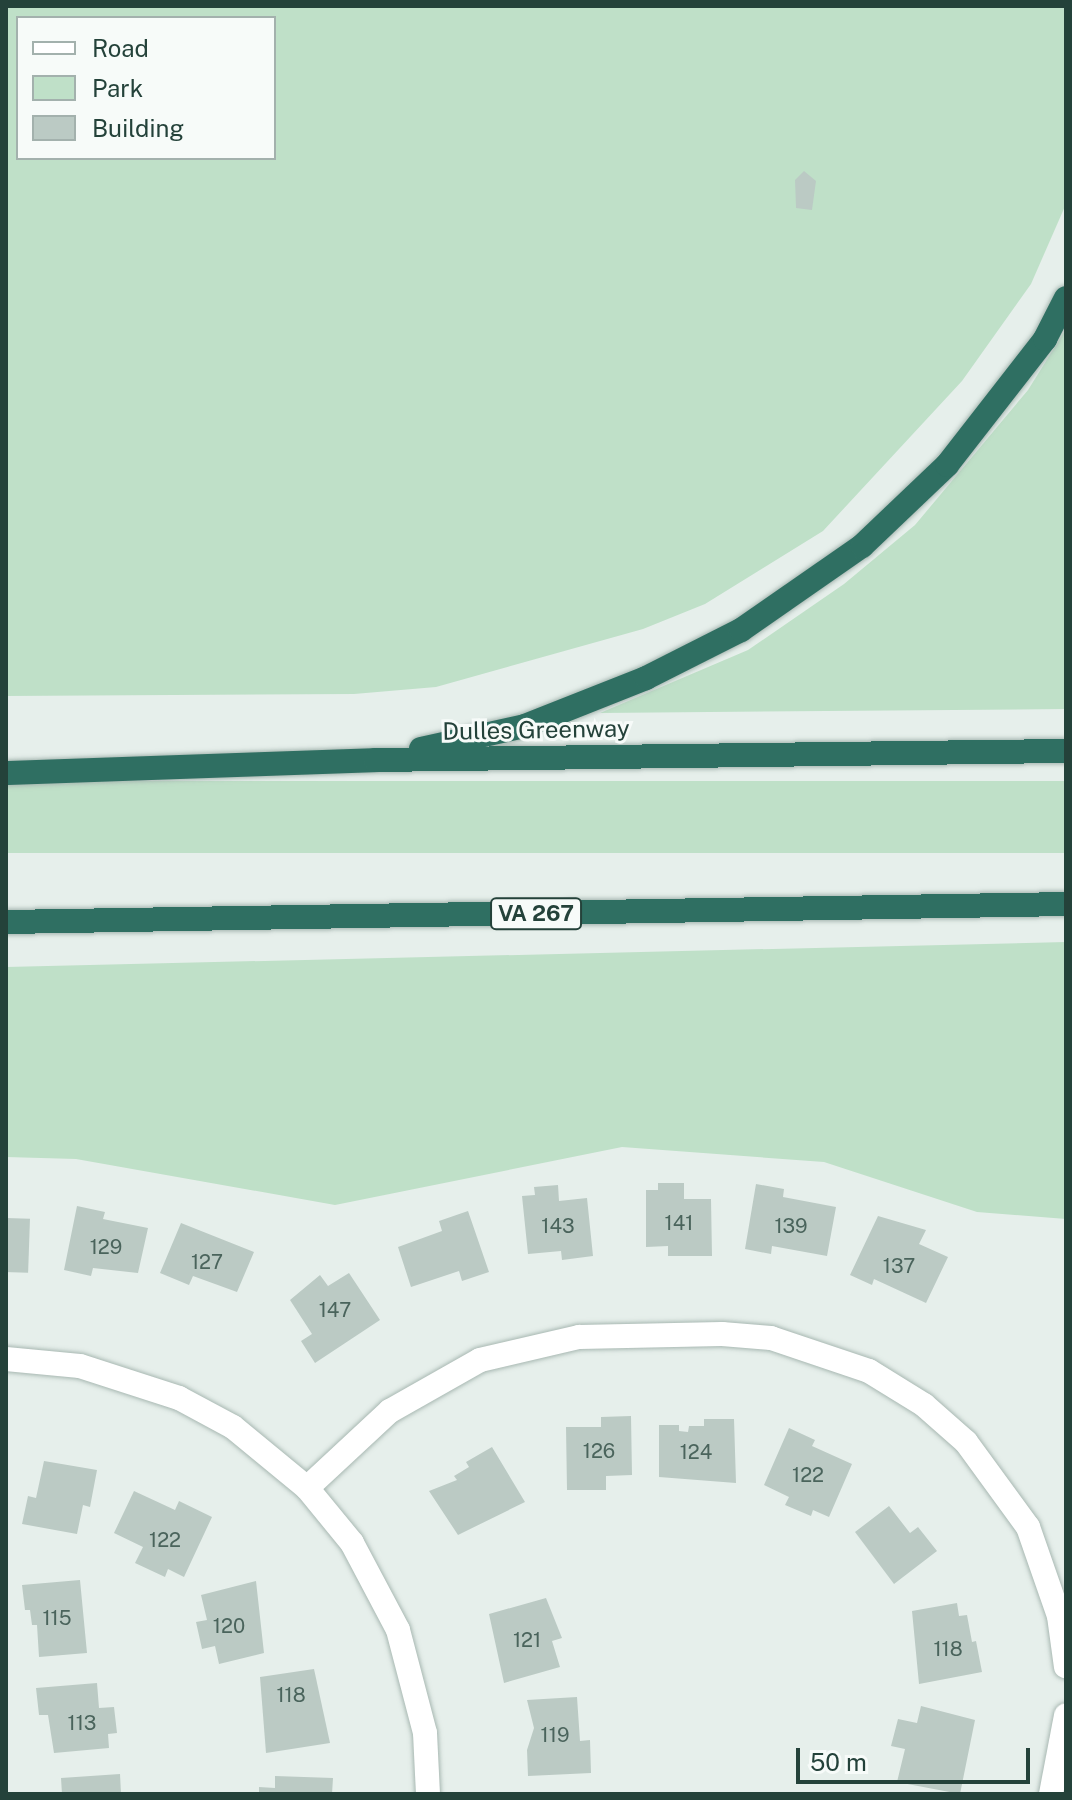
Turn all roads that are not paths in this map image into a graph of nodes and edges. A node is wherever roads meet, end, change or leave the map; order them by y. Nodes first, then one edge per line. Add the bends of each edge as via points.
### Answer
1 (1066, 298) edge
2 (1066, 751) edge
3 (375, 760) junction
4 (6, 773) edge
5 (1066, 904) edge
6 (6, 922) edge
7 (6, 1359) edge
8 (307, 1488) junction
9 (1066, 1667) edge
10 (1066, 1715) edge
11 (428, 1794) edge
12 (1051, 1794) edge

1 - 3 highway via 1045,339 947,465 862,546 741,630 646,678 525,726
2 - 3 highway, Dulles Greenway
3 - 4 highway, Dulles Greenway
5 - 6 highway, VA 267
7 - 8 street via 80,1366 179,1398 233,1427
8 - 9 street via 390,1411 480,1360 579,1337 771,1338 869,1371 924,1405 966,1442 1028,1527 1059,1616
8 - 11 street via 352,1543 398,1630 425,1733
10 - 12 street

